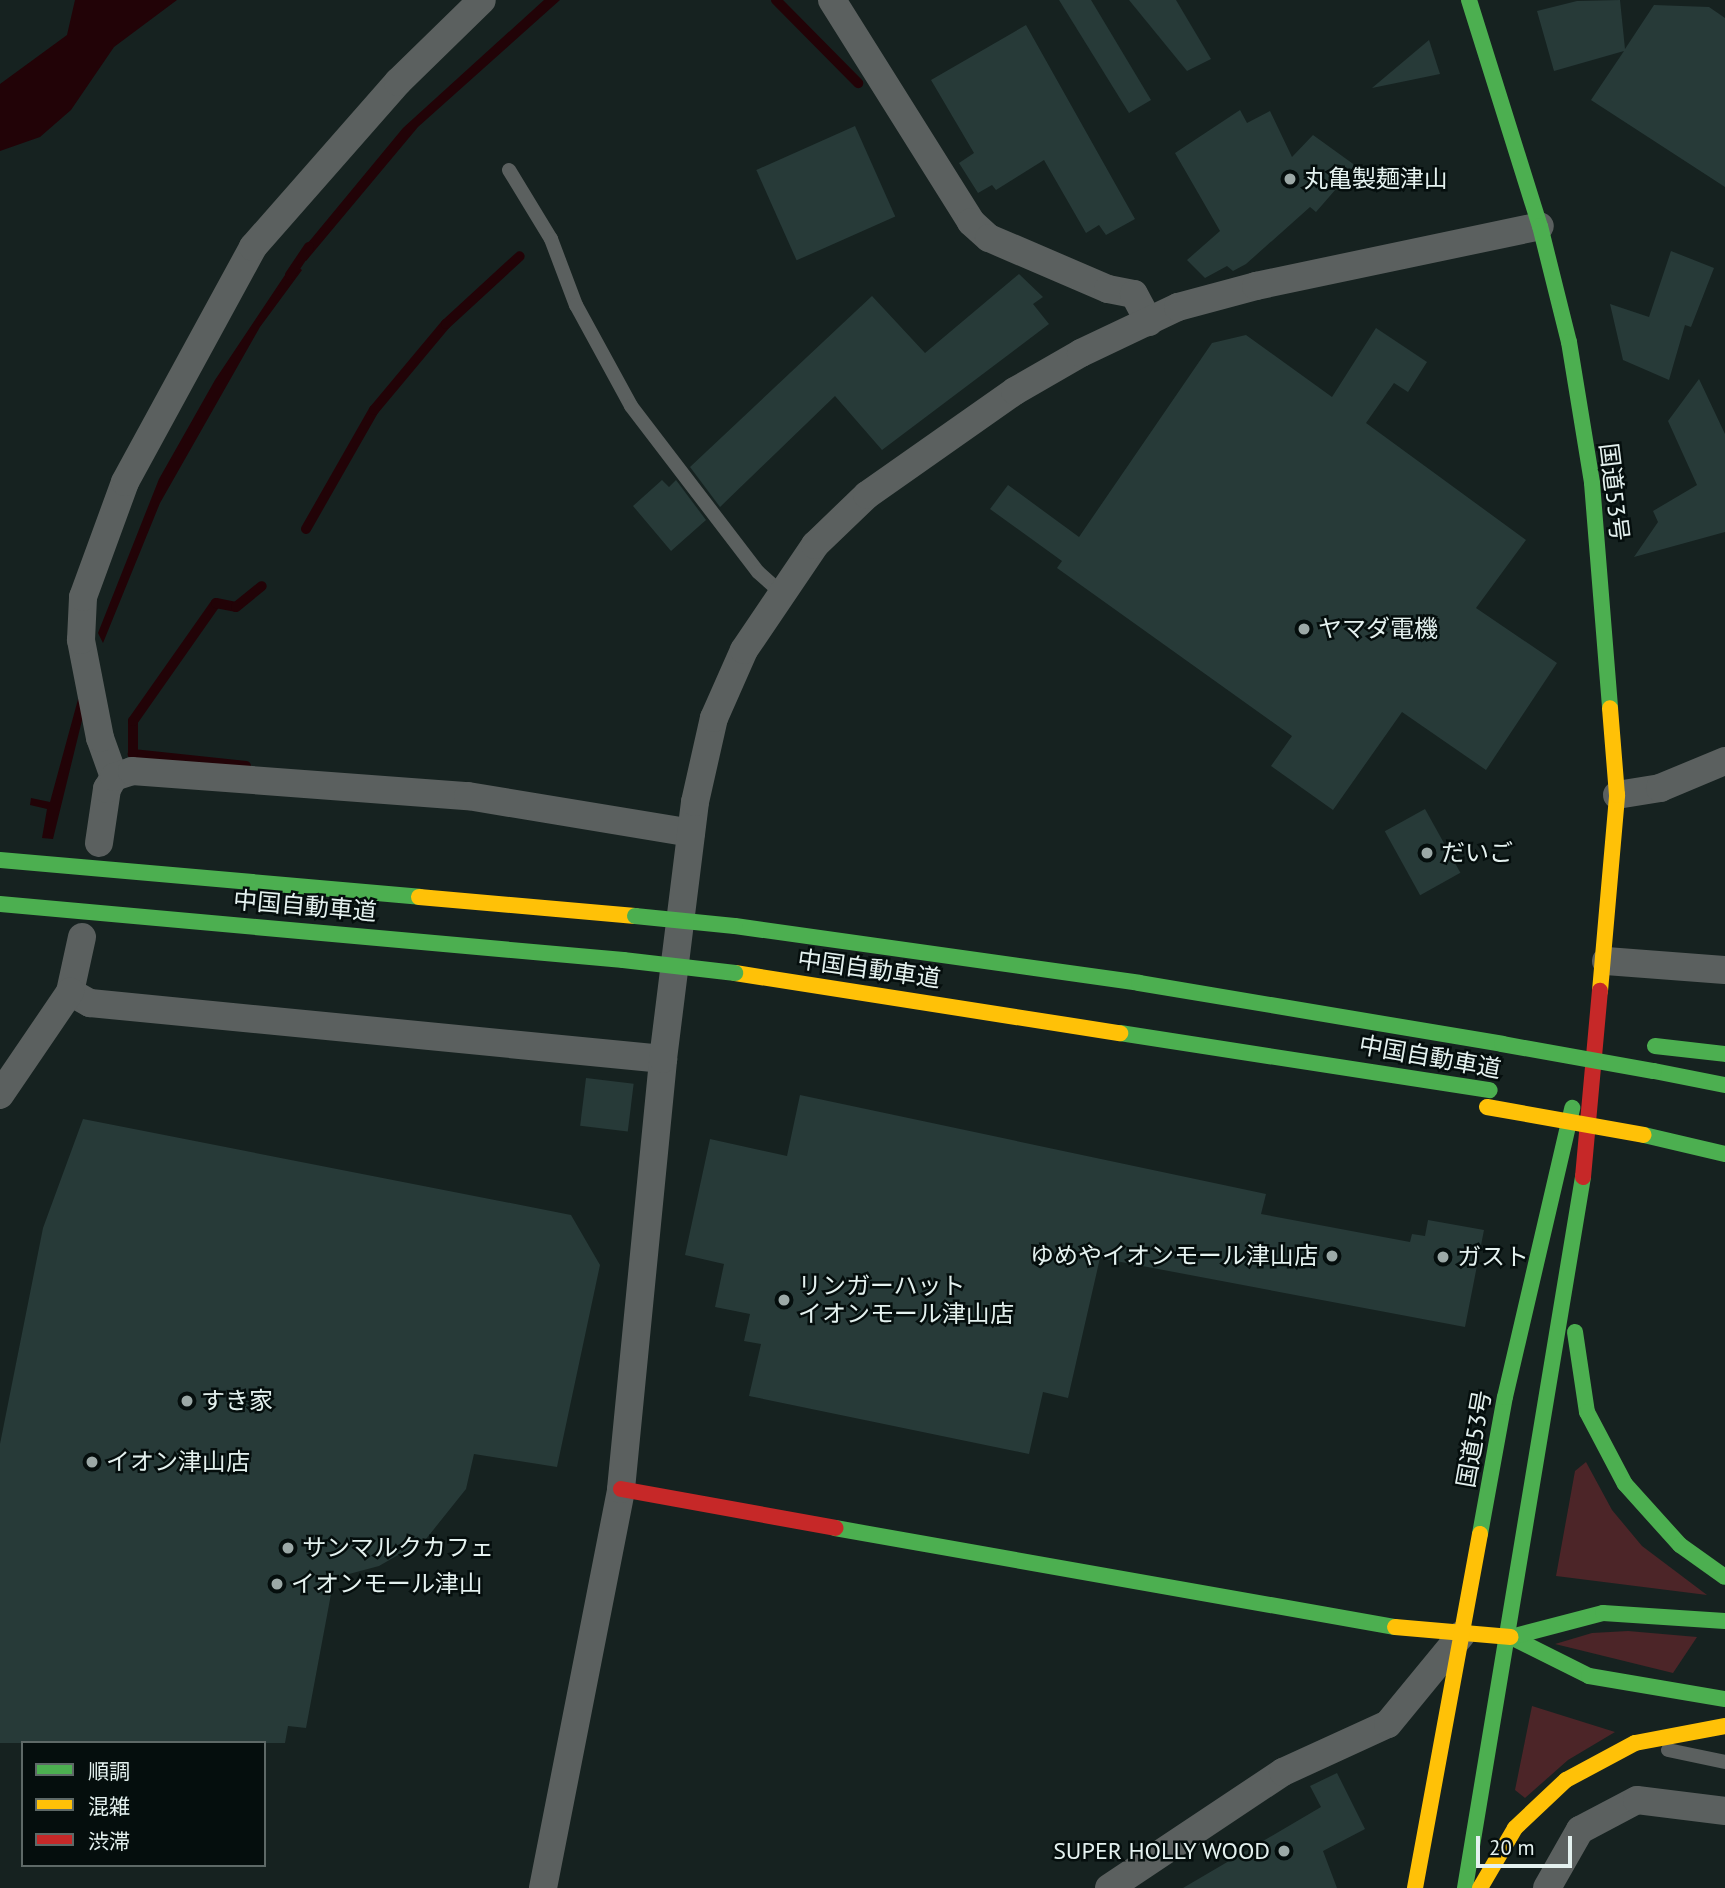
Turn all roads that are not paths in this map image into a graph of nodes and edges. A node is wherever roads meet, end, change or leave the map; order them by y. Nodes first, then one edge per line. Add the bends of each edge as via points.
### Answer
1 (482, 0) edge
2 (832, 0) edge
3 (1475, 2) edge
4 (509, 170) dead end
5 (1540, 226) junction
6 (1149, 322) junction
7 (780, 592) junction
8 (1725, 761) edge
9 (114, 776) junction
10 (1617, 795) junction
11 (691, 833) junction
12 (92, 854) junction
13 (0, 860) edge
14 (0, 904) edge
15 (82, 937) dead end
16 (1606, 961) junction
17 (1725, 970) edge
18 (1139, 984) junction
19 (69, 992) junction
20 (1601, 1003) junction
21 (1513, 1027) dead end
22 (1136, 1031) junction
23 (1574, 1035) dead end
24 (1614, 1041) dead end
25 (1648, 1045) dead end
26 (1725, 1054) edge
27 (663, 1059) junction
28 (1725, 1085) edge
29 (0, 1095) edge
30 (1685, 1125) dead end
31 (1725, 1154) edge
32 (1579, 1225) junction
33 (621, 1489) junction
34 (1725, 1577) edge
35 (1725, 1621) edge
36 (1462, 1633) junction
37 (1511, 1637) junction
38 (1725, 1702) edge
39 (1725, 1726) edge
40 (1635, 1743) junction
41 (1725, 1762) edge
42 (1725, 1811) edge
43 (542, 1888) edge
44 (1109, 1888) edge
45 (1415, 1888) edge
46 (1465, 1888) edge
47 (1480, 1888) edge
48 (1547, 1888) edge

1 - 9 street via 398,82 253,247 125,482 83,597 81,640 100,738
2 - 6 street via 971,222 989,238 1108,289 1135,294
3 - 5 main road, 国道53号
4 - 7 lane via 551,239 576,305 631,406 758,572
5 - 6 street via 1256,286 1178,307
5 - 10 main road, 国道53号 via 1569,342 1592,483
6 - 7 street via 1015,391 930,448 867,495 815,545
7 - 11 street via 744,650 714,718
8 - 10 street via 1660,788
9 - 11 street via 132,771 468,796
9 - 12 street
10 - 16 main road, 国道53号
11 - 27 street
12 - 13 main road, 中国自動車道
12 - 18 main road, 中国自動車道, bridge via 735,926
14 - 22 main road, 中国自動車道, bridge via 735,973
15 - 19 street
16 - 17 street
16 - 20 main road, 国道53号
18 - 21 main road
18 - 28 main road, 中国自動車道, bridge
19 - 27 street via 90,1003
19 - 29 street
20 - 32 main road, 国道53号
20 - 36 main road, 国道53号 via 1542,1220
22 - 30 main road, 中国自動車道
22 - 31 main road, bridge
23 - 24 main road
25 - 26 main road
27 - 33 street
32 - 34 main road via 1575,1331 1587,1412 1648,1515
32 - 37 main road, 国道53号
33 - 36 main road via 1356,1624
33 - 43 street
35 - 37 main road via 1604,1613
36 - 37 main road
36 - 44 street via 1388,1724 1283,1772
36 - 45 main road, 国道53号
37 - 38 main road via 1589,1676
37 - 46 main road, 国道53号
39 - 40 main road
40 - 41 lane
40 - 47 main road via 1566,1780 1539,1802 1498,1852
42 - 48 street via 1637,1800 1580,1830

